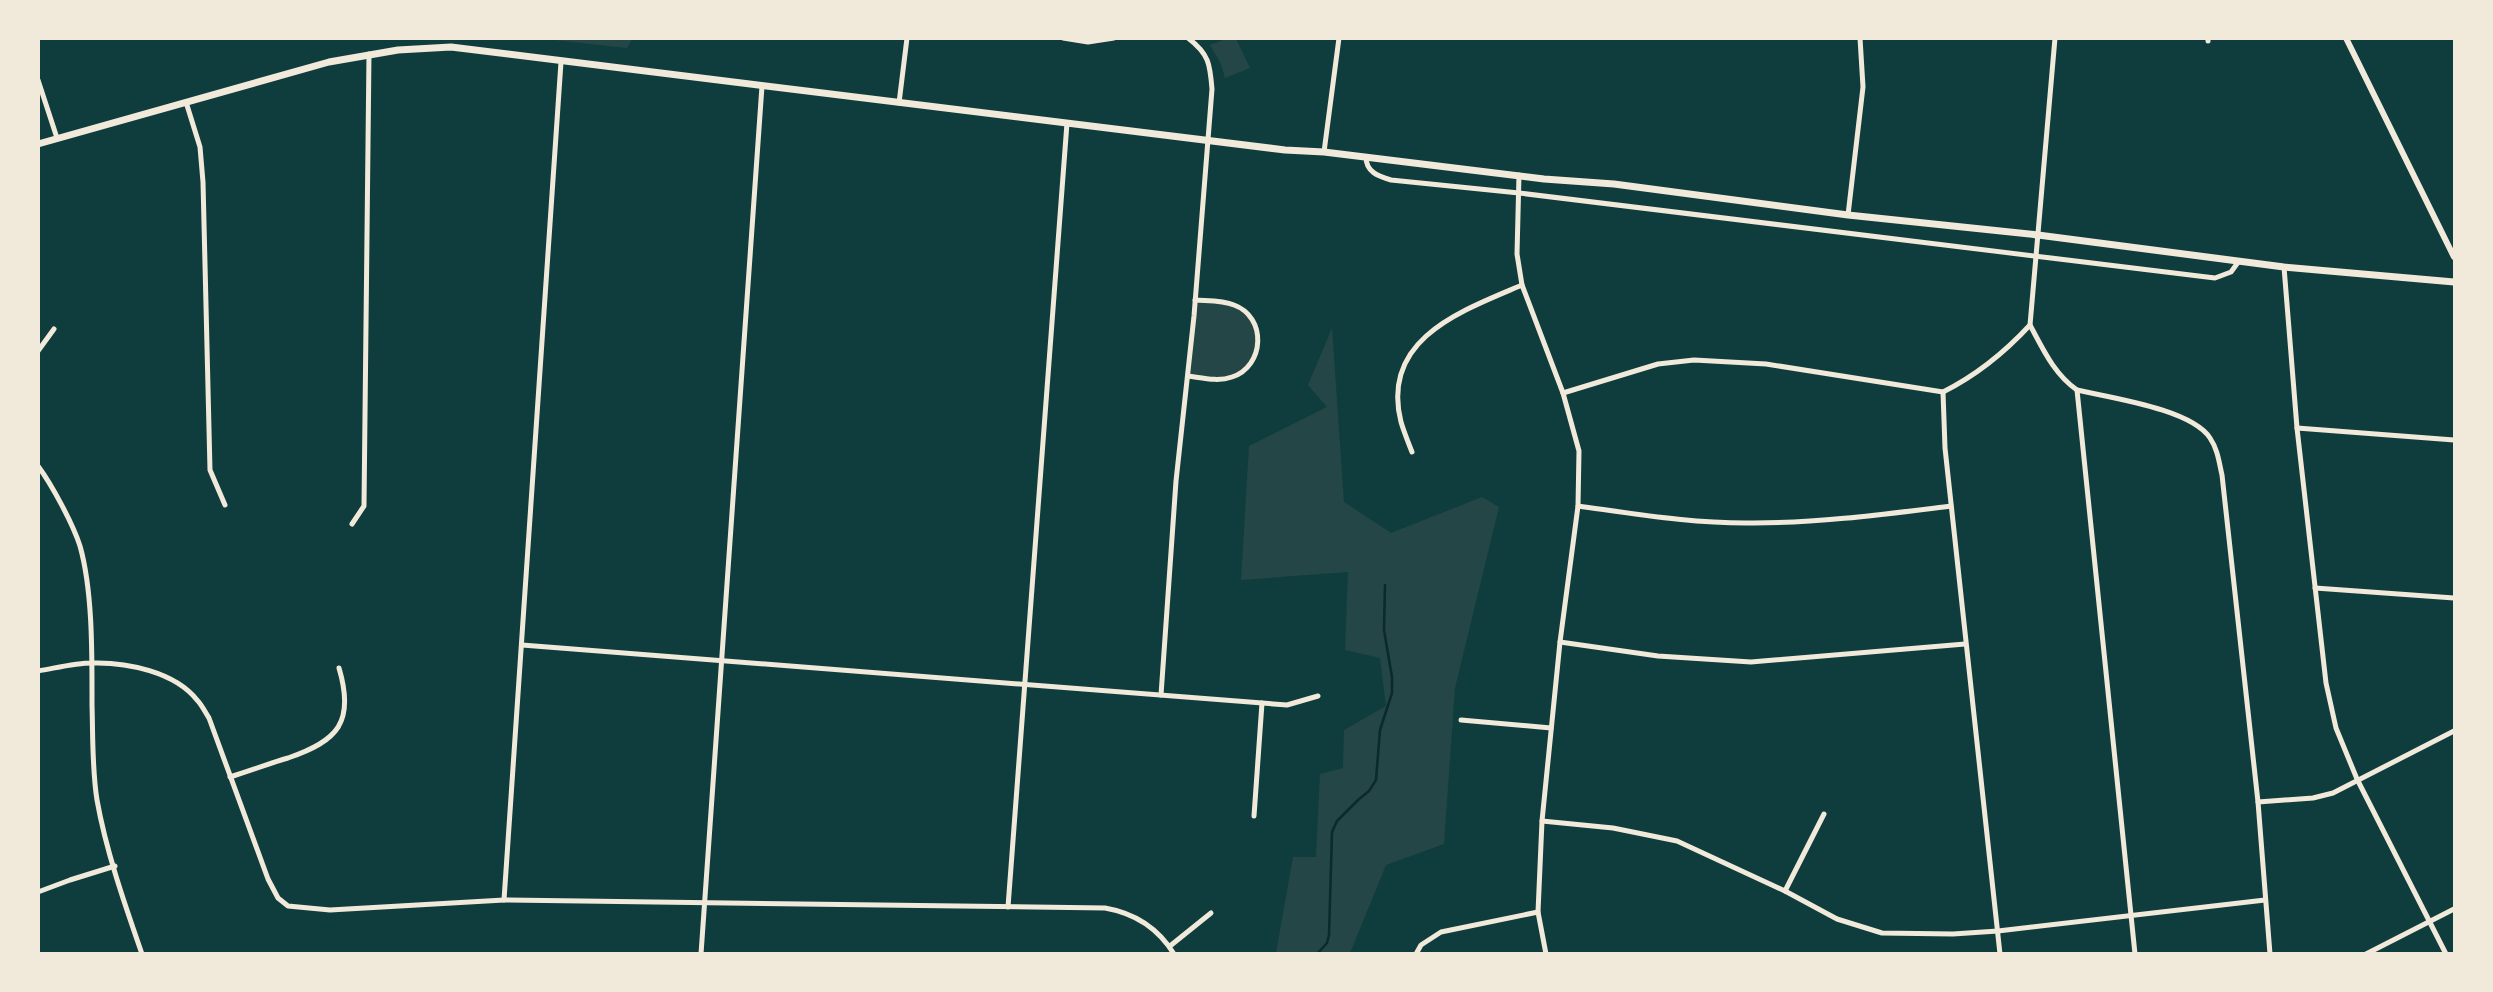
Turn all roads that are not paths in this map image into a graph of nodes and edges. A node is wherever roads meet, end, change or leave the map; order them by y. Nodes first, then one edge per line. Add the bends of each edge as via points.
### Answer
1 (907, 38) edge
2 (1063, 38) edge
3 (1114, 38) edge
4 (1188, 38) edge
5 (1339, 38) edge
6 (1860, 38) edge
7 (2054, 38) edge
8 (2347, 39) edge
9 (369, 54) junction
10 (561, 62) junction
11 (38, 80) edge
12 (762, 86) junction
13 (186, 102) junction
14 (899, 103) junction
15 (1067, 123) junction
16 (57, 138) junction
17 (1209, 141) junction
18 (38, 144) edge
19 (1324, 152) junction
20 (1366, 156) junction
21 (1519, 175) junction
22 (1519, 193) junction
23 (1848, 215) junction
24 (2038, 235) junction
25 (2036, 255) junction
26 (2455, 257) edge
27 (2239, 261) junction
28 (2284, 267) junction
29 (2455, 282) edge
30 (1522, 285) junction
31 (1195, 300) junction
32 (2030, 325) junction
33 (54, 329) dead end
34 (38, 351) edge
35 (1188, 376) junction
36 (2077, 390) junction
37 (1943, 391) junction
38 (1563, 393) junction
39 (2297, 428) junction
40 (2455, 440) edge
41 (1412, 452) dead end
42 (38, 466) edge
43 (225, 505) dead end
44 (1578, 506) junction
45 (1951, 506) junction
46 (352, 524) dead end
47 (2315, 588) junction
48 (2455, 598) edge
49 (1560, 642) junction
50 (1965, 644) junction
51 (522, 645) junction
52 (721, 662) junction
53 (92, 663) junction
54 (339, 668) dead end
55 (38, 671) edge
56 (1024, 684) junction
57 (1161, 695) junction
58 (1318, 696) dead end
59 (1262, 703) junction
60 (1461, 720) dead end
61 (1551, 728) junction
62 (2455, 732) edge
63 (230, 777) junction
64 (2357, 779) junction
65 (2258, 802) junction
66 (1824, 814) dead end
67 (1254, 816) dead end
68 (1542, 821) junction
69 (115, 866) junction
70 (1785, 891) junction
71 (38, 892) edge
72 (505, 900) junction
73 (2265, 900) junction
74 (705, 903) junction
75 (1008, 907) junction
76 (2455, 909) edge
77 (1538, 912) junction
78 (1211, 913) dead end
79 (2131, 916) junction
80 (2429, 921) junction
81 (1998, 931) junction
82 (1170, 946) junction
83 (142, 954) edge
84 (701, 954) edge
85 (1174, 954) edge
86 (1416, 954) edge
87 (1546, 954) edge
88 (2000, 954) edge
89 (2135, 954) edge
90 (2270, 954) edge
91 (2366, 954) edge
92 (2446, 954) edge

1 - 14 street
2 - 3 street via 1088,42
4 - 17 street via 1202,49 1210,64
5 - 19 street
6 - 23 street via 1863,87
7 - 24 street
8 - 26 street
9 - 10 main road via 452,47
9 - 13 main road
9 - 46 street via 364,506
10 - 12 main road
10 - 51 street
11 - 16 street
12 - 14 main road
12 - 52 street
13 - 16 main road
13 - 43 street via 200,147 203,182 210,470
14 - 15 main road
15 - 17 main road
15 - 56 street
16 - 18 main road
17 - 19 main road
17 - 31 street
19 - 20 main road
20 - 21 main road
20 - 22 street via 1368,168 1391,180
21 - 22 street
21 - 23 main road
22 - 25 street
22 - 30 street via 1517,254
23 - 24 main road
24 - 25 street
24 - 27 main road
25 - 27 street via 2215,278 2231,272
25 - 32 street
27 - 28 main road
28 - 29 main road
28 - 39 street
30 - 38 street
30 - 41 street via 1475,305 1415,345 1403,365 1399,391 1400,420
31 - 35 street
31 - 35 street via 1235,305 1255,323 1258,345 1251,363 1238,374 1214,379
32 - 36 street via 2064,382
32 - 37 street via 2010,347 1965,381
33 - 34 street
35 - 57 street
36 - 65 street via 2174,414 2209,436 2217,452
36 - 79 street
37 - 38 street via 1766,364 1694,360 1658,364
37 - 45 street
38 - 44 street via 1579,452
39 - 40 street
39 - 47 street
42 - 53 street via 79,544
44 - 45 street via 1669,519 1753,523
44 - 49 street
45 - 50 street
47 - 48 street
47 - 64 street via 2336,728
49 - 50 street via 1658,656 1751,662
49 - 61 street
50 - 81 street
51 - 52 street
51 - 72 street
52 - 56 street
52 - 74 street
53 - 55 street
53 - 63 street via 161,674 187,690 209,718
53 - 69 street via 97,800
54 - 63 street via 344,713 329,739 314,750
56 - 57 street
56 - 75 street
57 - 59 street
58 - 59 street via 1287,705
59 - 67 street
60 - 61 street
61 - 68 street
62 - 64 street
63 - 72 street via 268,879 288,906 330,910
64 - 65 street via 2313,798
64 - 80 street
65 - 73 street
66 - 70 street
68 - 70 street via 1677,841
68 - 77 street
69 - 71 street
69 - 83 street
70 - 81 street via 1837,919 1882,933
72 - 74 street
73 - 79 street
73 - 90 street
74 - 75 street
74 - 84 street
75 - 82 street via 1121,911 1144,921
76 - 80 street
77 - 86 street via 1441,932
77 - 87 street
78 - 82 street
79 - 81 street
79 - 89 street
80 - 91 street
80 - 92 street
81 - 88 street
82 - 85 street

